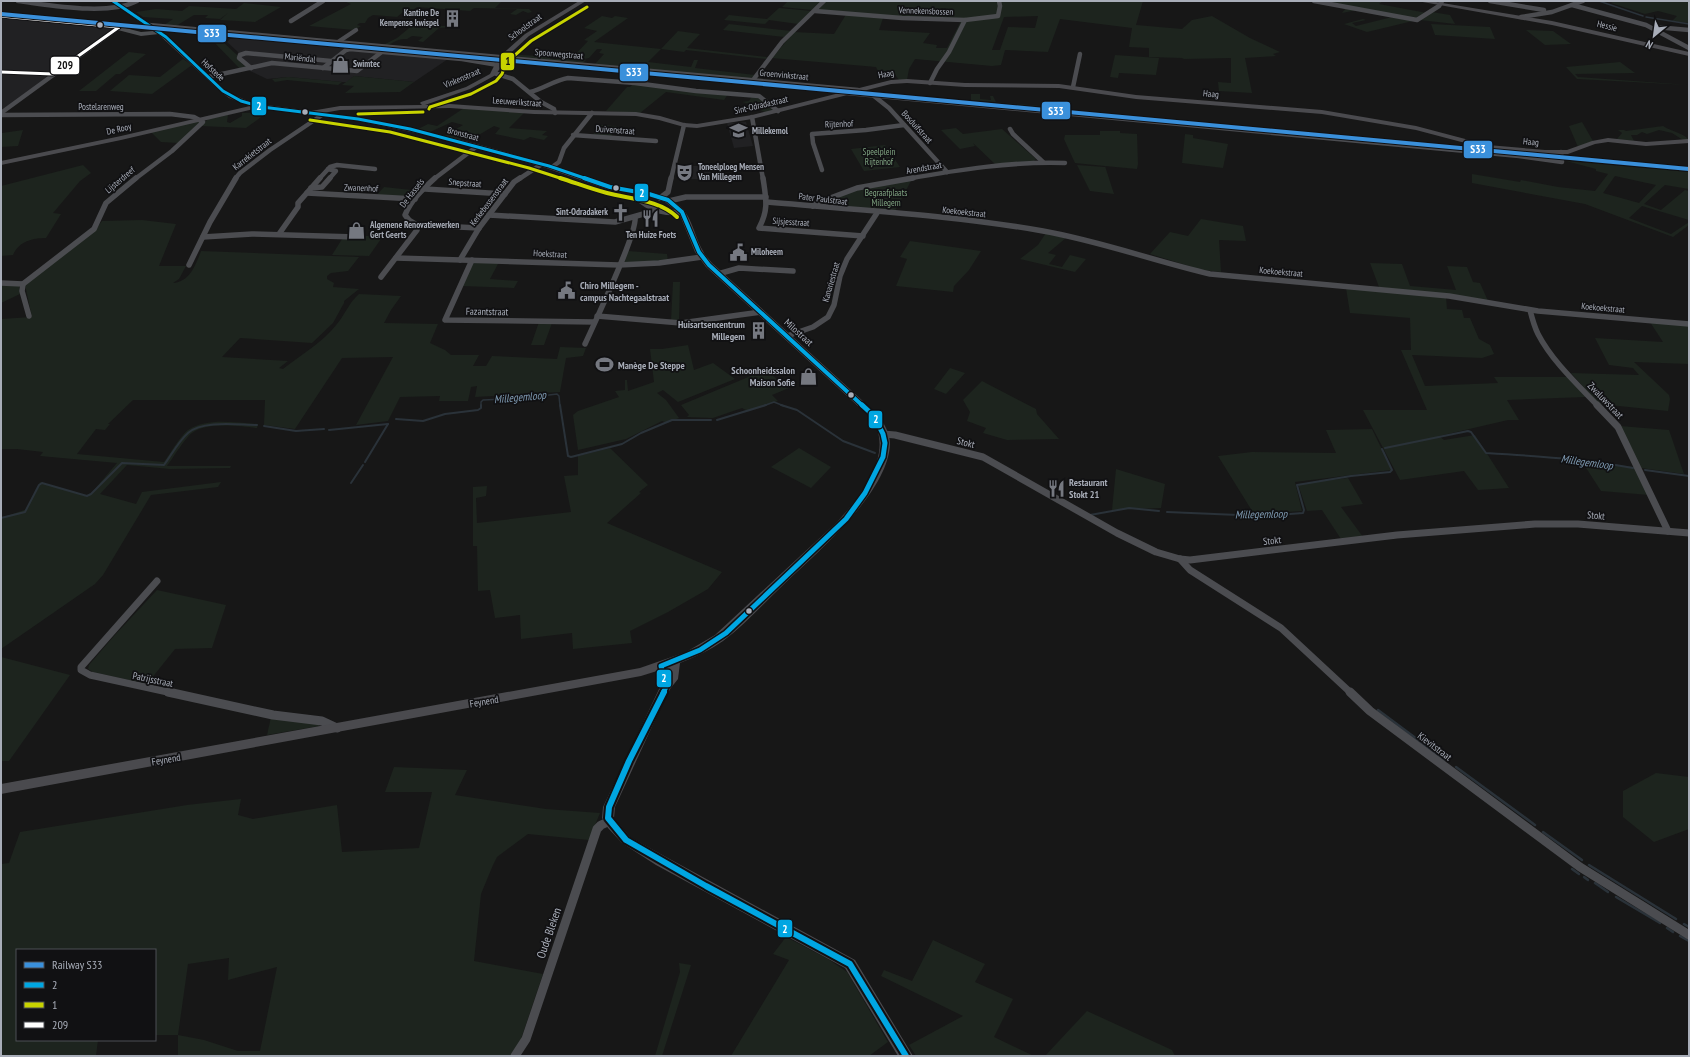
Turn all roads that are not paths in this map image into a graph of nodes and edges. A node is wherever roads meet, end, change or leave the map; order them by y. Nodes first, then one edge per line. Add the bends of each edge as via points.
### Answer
1 (18, 1) edge
2 (113, 1) edge
3 (117, 1) edge
4 (137, 1) edge
5 (323, 1) edge
6 (583, 1) edge
7 (824, 1) edge
8 (999, 1) edge
9 (1314, 1) edge
10 (1420, 1) edge
11 (1490, 1) edge
12 (1584, 1) edge
13 (1441, 3) edge
14 (1572, 5) junction
15 (123, 7) junction
16 (815, 11) junction
17 (1552, 12) junction
18 (1, 16) edge
19 (1521, 18) junction
20 (965, 20) junction
21 (291, 21) dead end
22 (149, 25) junction
23 (1648, 26) junction
24 (119, 27) junction
25 (356, 30) dead end
26 (1689, 30) edge
27 (159, 32) junction
28 (338, 42) junction
29 (1689, 48) edge
30 (383, 51) junction
31 (1080, 54) dead end
32 (1689, 54) edge
33 (283, 56) junction
34 (331, 61) junction
35 (500, 61) junction
36 (274, 63) junction
37 (251, 68) junction
38 (323, 68) junction
39 (1, 72) edge
40 (494, 73) junction
41 (53, 74) junction
42 (208, 77) junction
43 (754, 80) junction
44 (930, 83) junction
45 (1073, 87) junction
46 (858, 90) junction
47 (530, 92) junction
48 (847, 94) junction
49 (874, 96) junction
50 (251, 104) junction
51 (422, 105) junction
52 (258, 106) junction
53 (239, 111) junction
54 (778, 111) junction
55 (318, 113) junction
56 (555, 113) junction
57 (592, 113) junction
58 (1, 114) edge
59 (752, 117) junction
60 (200, 119) junction
61 (904, 124) junction
62 (683, 128) junction
63 (1010, 129) dead end
64 (573, 135) junction
65 (656, 141) dead end
66 (1689, 141) edge
67 (476, 146) junction
68 (1561, 152) junction
69 (1043, 162) junction
70 (1, 163) edge
71 (1065, 163) dead end
72 (542, 164) junction
73 (552, 167) junction
74 (328, 169) junction
75 (375, 169) dead end
76 (822, 170) dead end
77 (947, 172) junction
78 (311, 188) junction
79 (425, 188) junction
80 (307, 193) junction
81 (505, 194) junction
82 (646, 194) junction
83 (660, 198) junction
84 (415, 199) junction
85 (767, 200) junction
86 (669, 201) junction
87 (813, 206) junction
88 (654, 211) junction
89 (682, 212) junction
90 (877, 213) junction
91 (489, 215) junction
92 (635, 217) junction
93 (417, 225) junction
94 (479, 228) junction
95 (279, 234) junction
96 (863, 236) junction
97 (203, 237) junction
98 (356, 237) dead end
99 (702, 257) junction
100 (396, 258) junction
101 (460, 260) junction
102 (472, 260) junction
103 (189, 265) dead end
104 (619, 265) junction
105 (793, 271) dead end
106 (718, 274) junction
107 (381, 277) dead end
108 (1, 283) edge
109 (23, 284) junction
110 (1530, 310) junction
111 (761, 312) junction
112 (28, 316) dead end
113 (597, 316) junction
114 (594, 322) junction
115 (1689, 324) edge
116 (787, 336) junction
117 (585, 344) dead end
118 (883, 434) junction
119 (882, 456) joint
120 (1668, 531) junction
121 (1689, 533) edge
122 (1180, 559) junction
123 (157, 581) dead end
124 (674, 662) junction
125 (661, 666) junction
126 (666, 687) junction
127 (337, 728) junction
128 (1, 789) edge
129 (610, 821) junction
130 (1689, 935) edge
131 (515, 1056) edge
132 (906, 1056) edge

1 - 15 street via 109,9
2 - 15 main road
3 - 15 main road
4 - 15 street
5 - 21 street
6 - 35 street, Schoolstraat via 538,27
7 - 16 street, Groenvinkstraat
8 - 20 street via 998,16
9 - 13 street via 1417,20
10 - 13 street, Hessie
11 - 17 street
12 - 14 street
13 - 19 street, Hessie
14 - 17 street
14 - 23 street
15 - 22 main road
16 - 20 street, Vennekensbossen
16 - 43 street, Groenvinkstraat via 782,42
17 - 19 street
18 - 24 main road
19 - 32 street, Hessie via 1559,24
20 - 44 street, Vennekensbossen
22 - 27 main road
22 - 28 street, Spoorwegstraat
23 - 26 street
23 - 29 street
24 - 27 main road via 141,34
24 - 41 street
25 - 28 street
27 - 42 street, Hofstede
28 - 35 street, Spoorwegstraat
30 - 34 street, Mariëndal via 350,49
30 - 35 street, Mariëndal via 487,64
30 - 38 street, Mariëndal via 358,71
31 - 45 street
33 - 34 street, Mariëndal
33 - 36 street, Mariëndal
33 - 37 street, Mariëndal via 246,53 240,55 239,58
34 - 38 street, Mariëndal
35 - 40 street, Vinkenstraat
35 - 43 street, Spoorwegstraat
36 - 37 street, Mariëndal
36 - 38 street, Mariëndal
37 - 42 street, Mariëndal
39 - 41 street
40 - 47 street via 513,79
40 - 51 street, Vinkenstraat via 468,88
41 - 58 street
42 - 50 street, Hofstede via 229,95
43 - 46 street, Groenvinkstraat
44 - 45 street, Haag
44 - 46 street, Haag via 899,81
45 - 68 street, Haag via 1136,97 1337,114 1428,131 1488,147
46 - 48 street, Sint-Odradastraat
47 - 54 street via 542,89 562,78 568,78 759,96
47 - 56 street via 554,109
48 - 49 street
48 - 54 street, Sint-Odradastraat
49 - 61 street, Bosduifstraat
49 - 68 street via 1512,155 1562,162
50 - 52 street, Hofstede
50 - 53 street, De Rooy
51 - 55 street, Leeuwerikstraat
51 - 56 street, Leeuwerikstraat
52 - 53 street, De Rooy
52 - 55 street, Hofstede
53 - 60 street, De Rooy
54 - 59 street, Sint-Odradastraat
55 - 67 street, Bronstraat via 391,125
55 - 97 street, Karrekietstraat via 240,173 232,182
56 - 57 street, Leeuwerikstraat
57 - 62 street, Leeuwerikstraat via 644,115
57 - 64 street, Duivenstraat
58 - 60 street, Postelarenweg via 170,114
59 - 62 street, Sint-Odradastraat
59 - 85 street, Sijsjesstraat
60 - 70 street, De Rooy via 110,141
60 - 109 street, Lijsterdreef via 203,122 179,145 106,203 94,229
61 - 76 street, Rijtenhof via 812,134
61 - 77 street, Bosduifstraat
62 - 83 street via 668,192
63 - 69 street
64 - 65 street, Duivenstraat
64 - 73 street, Duivenstraat via 564,148 559,162
66 - 68 street via 1646,144 1608,140
67 - 72 street, Bronstraat
67 - 79 street, De Hassels
69 - 71 street, Arendstraat
69 - 77 street, Arendstraat
72 - 73 street, Bronstraat
72 - 81 street, Kerkebossenstraat via 518,178
73 - 82 street, Bronstraat via 608,186
74 - 75 street, Zwanenhof via 333,165
74 - 78 street, Zwanenhof
74 - 78 street, Zwanenhof via 336,171 322,187
77 - 87 street, Arendstraat via 857,188
78 - 80 street, Zwanenhof
79 - 81 street, Snepstraat
79 - 84 street, De Hassels
80 - 84 street, Zwanenhof
80 - 95 street, Zwanenhof
81 - 91 street, Kerkebossenstraat
82 - 83 street, Bronstraat
82 - 88 street via 641,201
83 - 86 street, Bronstraat
84 - 93 street, De Hassels via 405,215
85 - 86 street, Pater Paulstraat via 686,197
85 - 87 street, Pater Paulstraat
85 - 96 street, Sijsjesstraat via 765,216 759,228
86 - 89 street
87 - 90 street, Pater Paulstraat
88 - 89 street
88 - 92 street
89 - 99 street, Milostraat
90 - 96 street, Kanariestraat
90 - 110 street, Koekoekstraat via 975,221 1082,238 1210,274 1449,296
91 - 92 street via 615,222
91 - 94 street, Kerkebossenstraat
92 - 104 street via 636,222
93 - 94 street
93 - 100 street via 417,230
94 - 101 street, Kerkebossenstraat
95 - 97 street
95 - 98 street
96 - 116 street, Kanariestraat via 847,259 828,317 813,327
97 - 103 street, Karrekietstraat
99 - 104 street, Hoekstraat
99 - 106 street, Milostraat
100 - 101 street, Hoekstraat
100 - 107 street
101 - 102 street, Hoekstraat
102 - 104 street, Hoekstraat
102 - 114 street, Fazantstraat via 445,320
104 - 113 street
105 - 106 street via 739,268
106 - 111 street, Milostraat
108 - 109 street
109 - 112 street via 22,291
110 - 115 street, Koekoekstraat
110 - 120 street, Zwaluwstraat via 1544,344 1573,380 1618,427
111 - 113 street via 681,323
111 - 116 street, Milostraat
113 - 114 street
114 - 117 street
116 - 118 street, Milostraat via 868,410 878,421
118 - 119 street, Milostraat via 885,443
118 - 122 street, Stokt via 914,439 987,459 1117,533 1156,552
119 - 124 street, Feynend via 865,493 841,524 726,633 700,650
120 - 121 street, Stokt
120 - 122 street, Stokt via 1578,524 1535,524 1397,535 1190,560
122 - 130 street, Kievitstraat via 1190,570 1281,628 1370,711 1573,862
123 - 127 street, Patrijsstraat via 81,670 90,675 259,712 322,721
124 - 125 street, Feynend
124 - 126 street via 672,682
125 - 126 street
125 - 127 street, Feynend via 641,672
126 - 129 street via 609,807
127 - 128 street, Feynend
129 - 131 street, Oude Bleken via 597,829 526,1039
129 - 132 street via 626,840 661,861 850,964

